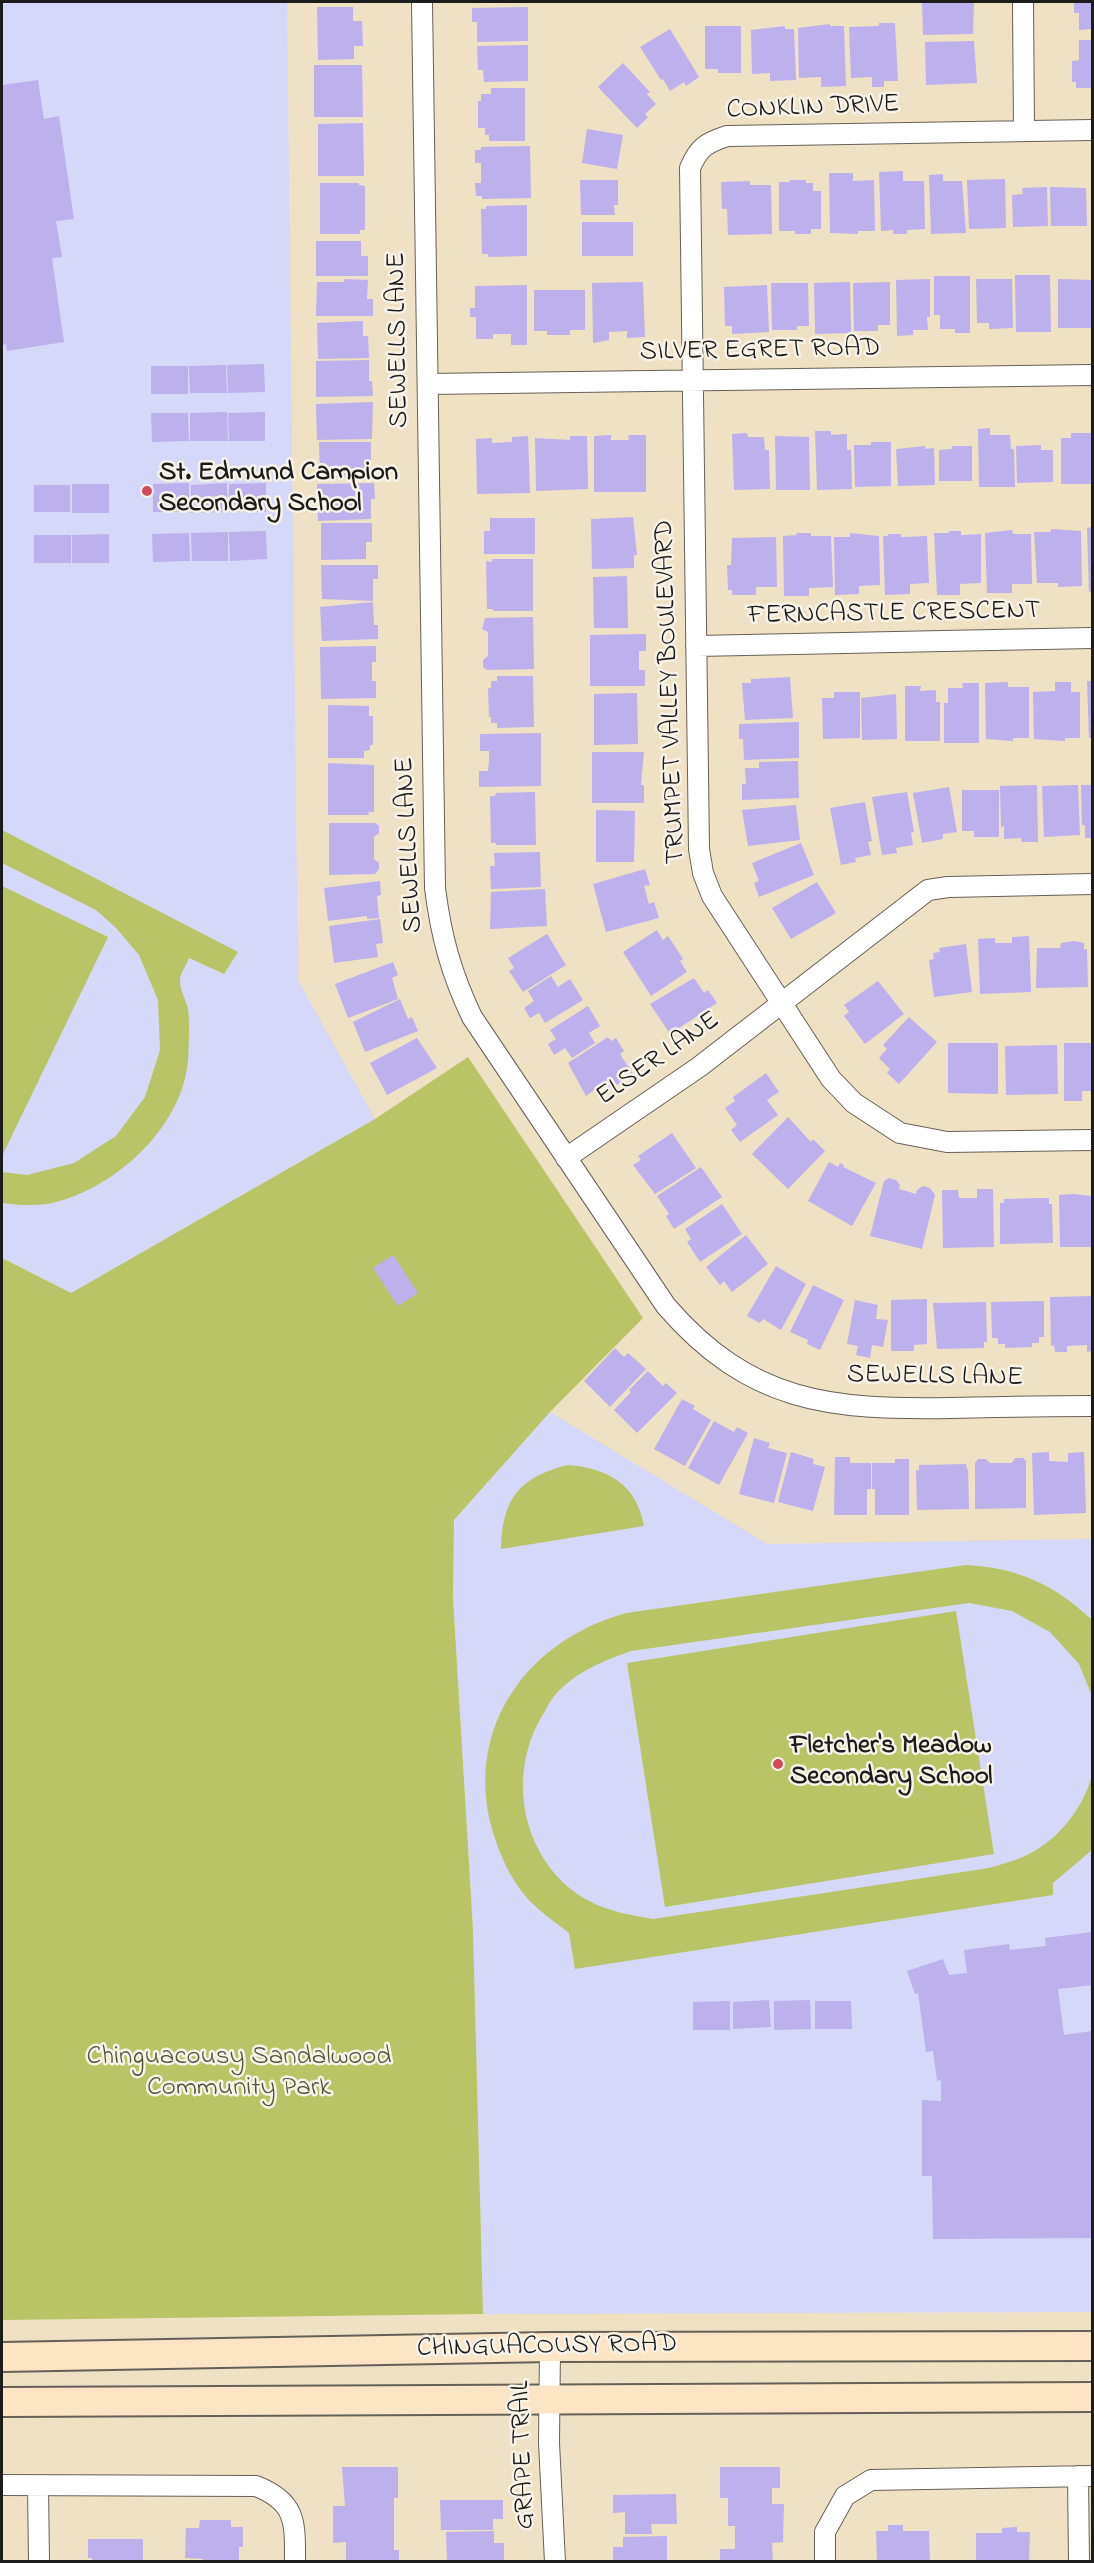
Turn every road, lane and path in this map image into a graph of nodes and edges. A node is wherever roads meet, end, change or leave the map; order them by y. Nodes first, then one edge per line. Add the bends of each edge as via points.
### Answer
1 (422, 2) edge
2 (1023, 2) edge
3 (1092, 129) edge
4 (1024, 130) junction
5 (1092, 375) edge
6 (693, 380) junction
7 (428, 384) junction
8 (1092, 638) edge
9 (696, 646) junction
10 (1092, 884) edge
11 (781, 1003) junction
12 (1092, 1140) edge
13 (566, 1158) junction
14 (1092, 1406) edge
15 (1092, 2346) edge
16 (550, 2347) junction
17 (2, 2357) edge
18 (1092, 2397) edge
19 (550, 2398) junction
20 (2, 2402) edge
21 (1085, 2476) edge
22 (2, 2485) edge
23 (38, 2487) junction
24 (39, 2562) edge
25 (295, 2562) edge
26 (555, 2562) edge
27 (825, 2562) edge
28 (1079, 2562) edge

1 - 7 street, SEWELLS LANE
2 - 4 street
3 - 4 street, CONKLIN DRIVE
4 - 6 street, CONKLIN DRIVE via 751,134 707,143 690,168
5 - 6 street, SILVER EGRET ROAD
6 - 7 street, SILVER EGRET ROAD
6 - 9 street, TRUMPET VALLEY BOULEVARD
7 - 13 street, SEWELLS LANE via 434,853 439,920 455,982 472,1017
8 - 9 street, FERNCASTLE CRESCENT
9 - 11 street, TRUMPET VALLEY BOULEVARD via 699,849 703,873 712,896
10 - 11 street via 928,890
11 - 12 street, TRUMPET VALLEY BOULEVARD via 841,1092 900,1133 947,1143
11 - 13 street, ELSER LANE via 699,1067
13 - 14 street, SEWELLS LANE via 666,1306 704,1346 759,1380 799,1396 841,1406
15 - 16 main road, CHINGUACOUSY ROAD
16 - 17 main road, CHINGUACOUSY ROAD
16 - 19 street, GRAPE TRAIL
18 - 19 main road, CHINGUACOUSY ROAD
19 - 20 main road, CHINGUACOUSY ROAD
19 - 26 street, GRAPE TRAIL
21 - 27 street via 872,2480 845,2496 825,2532
21 - 28 street
22 - 23 street
23 - 24 street
23 - 25 street via 256,2486 275,2493 295,2521

